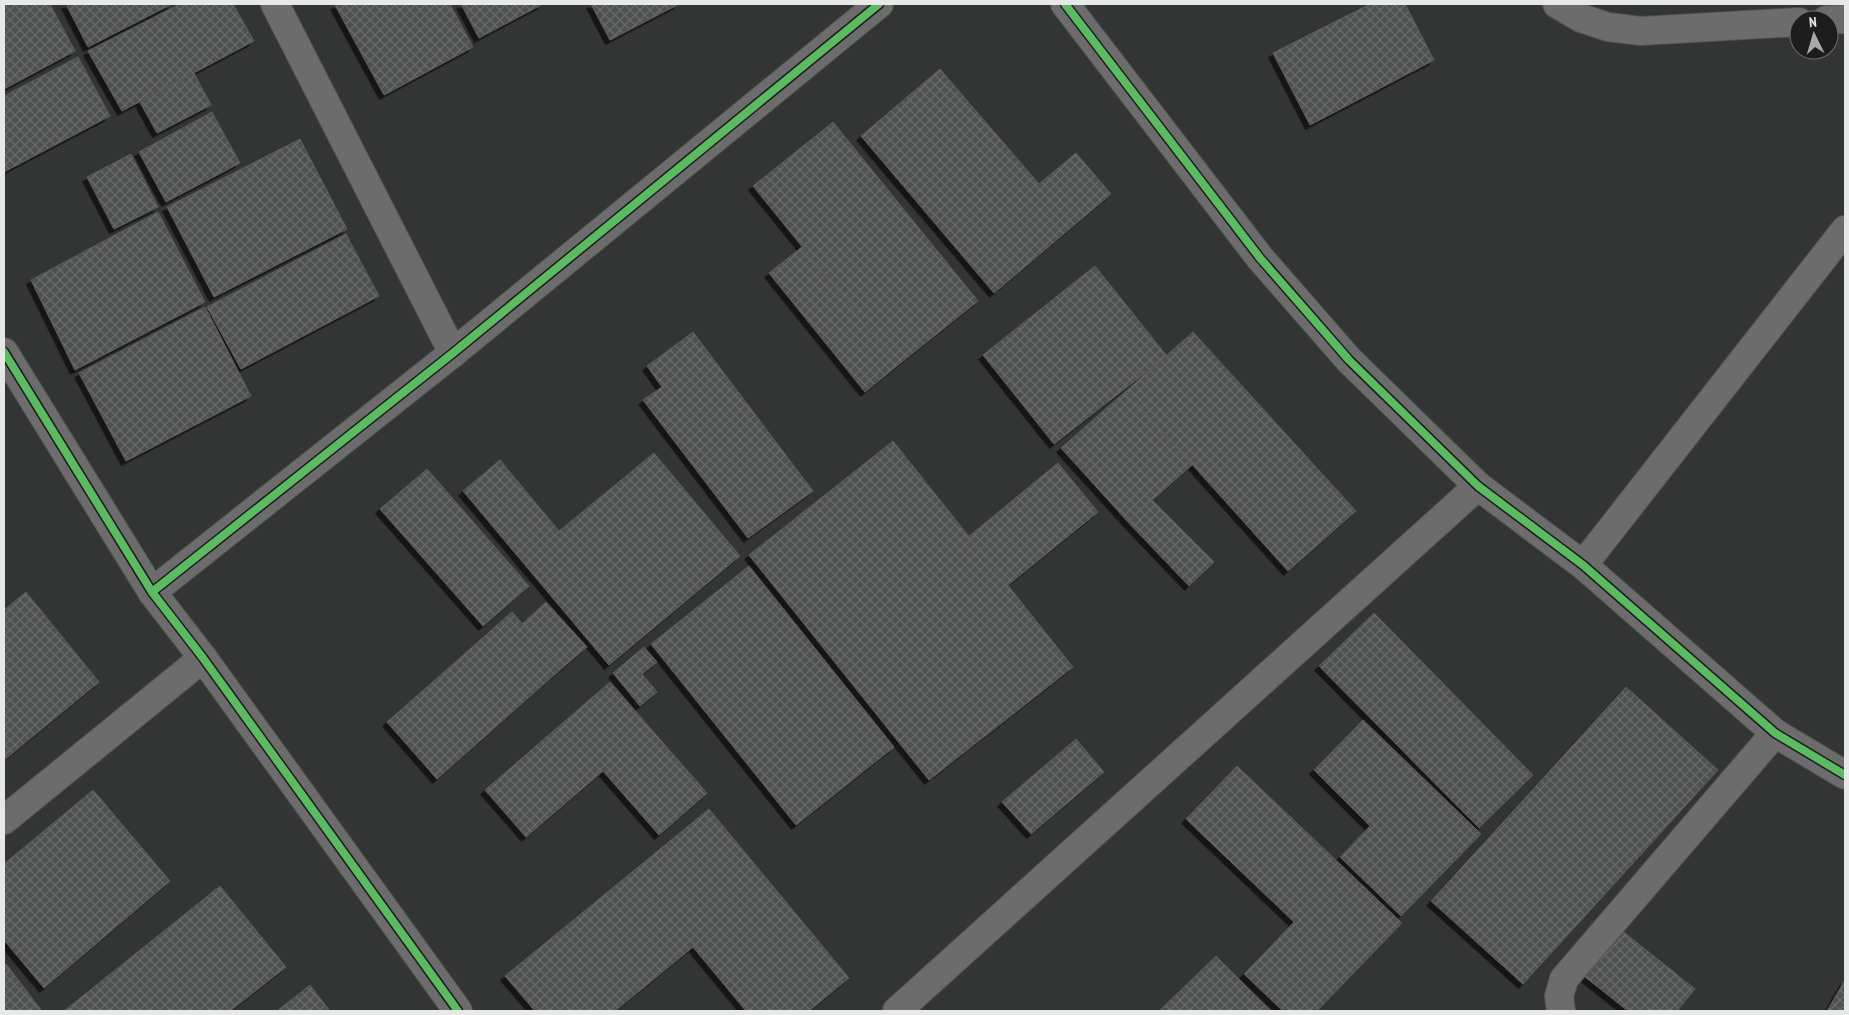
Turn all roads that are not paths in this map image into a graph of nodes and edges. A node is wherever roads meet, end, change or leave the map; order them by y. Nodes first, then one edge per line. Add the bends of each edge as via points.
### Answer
1 (276, 4) edge
2 (879, 4) edge
3 (1065, 4) edge
4 (1557, 4) edge
5 (1789, 23) edge
6 (1845, 230) edge
7 (4, 352) edge
8 (453, 353) junction
9 (1478, 486) junction
10 (1583, 565) junction
11 (152, 592) junction
12 (203, 658) junction
13 (1775, 733) junction
14 (1845, 775) edge
15 (4, 820) edge
16 (458, 1011) edge
17 (897, 1011) edge
18 (1561, 1011) edge

1 - 8 street
2 - 8 street
3 - 9 street via 1260,258 1349,360
4 - 5 street via 1581,18 1608,27 1641,31
6 - 10 street
7 - 11 street
8 - 11 street
9 - 10 street
9 - 17 street
10 - 13 street
11 - 12 street
12 - 15 street
12 - 16 street
13 - 14 street
13 - 18 street via 1564,979 1559,996

